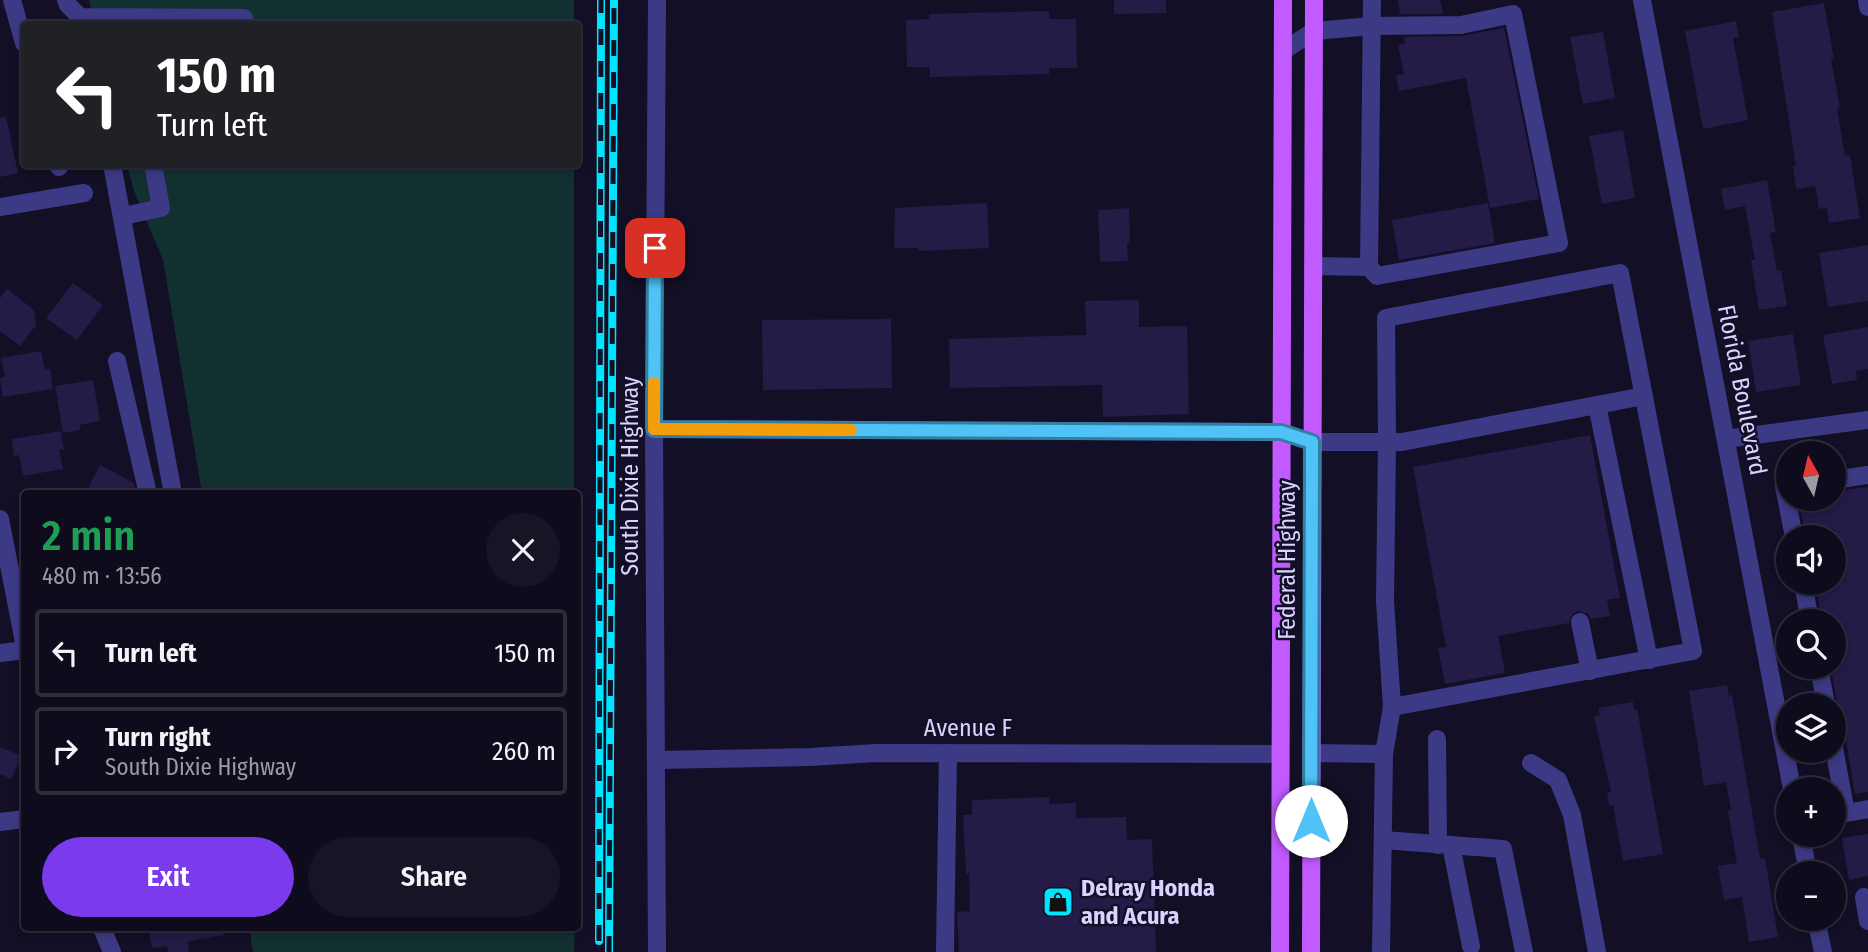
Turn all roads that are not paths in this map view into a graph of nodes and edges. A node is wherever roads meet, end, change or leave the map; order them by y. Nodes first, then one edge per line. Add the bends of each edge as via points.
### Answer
1 (12, 0) edge
2 (66, 0) edge
3 (657, 0) edge
4 (1283, 0) edge
5 (1314, 0) edge
6 (1372, 0) edge
7 (1867, 0) edge
8 (1646, 1) edge
9 (1868, 7) edge
10 (81, 14) edge
11 (244, 14) edge
12 (123, 21) edge
13 (1372, 26) junction
14 (1314, 31) junction
15 (21, 32) edge
16 (1283, 51) junction
17 (113, 168) edge
18 (154, 168) edge
19 (84, 193) dead end
20 (0, 207) edge
21 (123, 216) junction
22 (1313, 266) junction
23 (1370, 267) junction
24 (117, 361) dead end
25 (1644, 396) junction
26 (1597, 405) junction
27 (1868, 419) edge
28 (654, 429) junction
29 (1281, 432) junction
30 (1726, 439) junction
31 (1312, 442) junction
32 (1387, 442) junction
33 (1868, 475) edge
34 (1846, 478) edge
35 (147, 490) edge
36 (172, 490) edge
37 (0, 519) edge
38 (1580, 622) dead end
39 (21, 627) edge
40 (21, 650) edge
41 (0, 653) edge
42 (1649, 660) junction
43 (1590, 671) junction
44 (1392, 707) junction
45 (1437, 739) dead end
46 (948, 752) junction
47 (1311, 753) junction
48 (1280, 754) junction
49 (1384, 754) junction
50 (656, 760) junction
51 (1531, 763) dead end
52 (1837, 763) edge
53 (1790, 777) edge
54 (1868, 809) edge
55 (21, 819) edge
56 (0, 822) edge
57 (1383, 840) junction
58 (1445, 845) junction
59 (1864, 897) dead end
60 (1868, 921) edge
61 (103, 931) edge
62 (1819, 931) edge
63 (1471, 946) dead end
64 (112, 952) edge
65 (657, 952) edge
66 (946, 952) edge
67 (1280, 952) edge
68 (1311, 952) edge
69 (1381, 952) edge
70 (1524, 952) edge
71 (1597, 952) edge
72 (1823, 952) edge

1 - 15 street
2 - 10 street
3 - 28 street, South Dixie Highway
4 - 16 main road, Federal Highway
5 - 14 main road, Federal Highway
6 - 13 street
7 - 9 street
8 - 30 street, Florida Boulevard
10 - 12 street
11 - 12 street
13 - 14 street
13 - 23 street
13 - 23 street via 1461,24 1513,14 1559,243 1377,276
14 - 16 street
14 - 22 main road, Federal Highway
16 - 29 main road, Federal Highway
17 - 21 street
18 - 21 street via 161,208
19 - 20 street
21 - 36 street
22 - 23 street
22 - 31 main road, Federal Highway
24 - 35 street
25 - 26 street
25 - 32 street via 1620,273 1386,318
25 - 42 street via 1693,651
26 - 32 street
26 - 42 street
27 - 30 street
28 - 29 street
28 - 50 street, South Dixie Highway
29 - 31 street
29 - 48 main road, Federal Highway
30 - 53 street, Florida Boulevard
31 - 32 street
31 - 47 main road, Federal Highway
32 - 44 street via 1385,601
33 - 34 street
37 - 39 street
38 - 43 street
40 - 41 street
42 - 43 street
43 - 44 street
44 - 49 street
45 - 58 street
46 - 48 street, Avenue F
46 - 50 street, Avenue F
46 - 66 street
47 - 49 street
47 - 68 main road, Federal Highway
48 - 67 main road, Federal Highway
49 - 57 street
50 - 65 street, South Dixie Highway
51 - 71 street via 1558,780 1572,815
52 - 54 street via 1846,813
55 - 56 street
57 - 58 street
57 - 69 street
58 - 63 street
58 - 70 street via 1503,849
59 - 60 street
61 - 64 street
62 - 72 street

